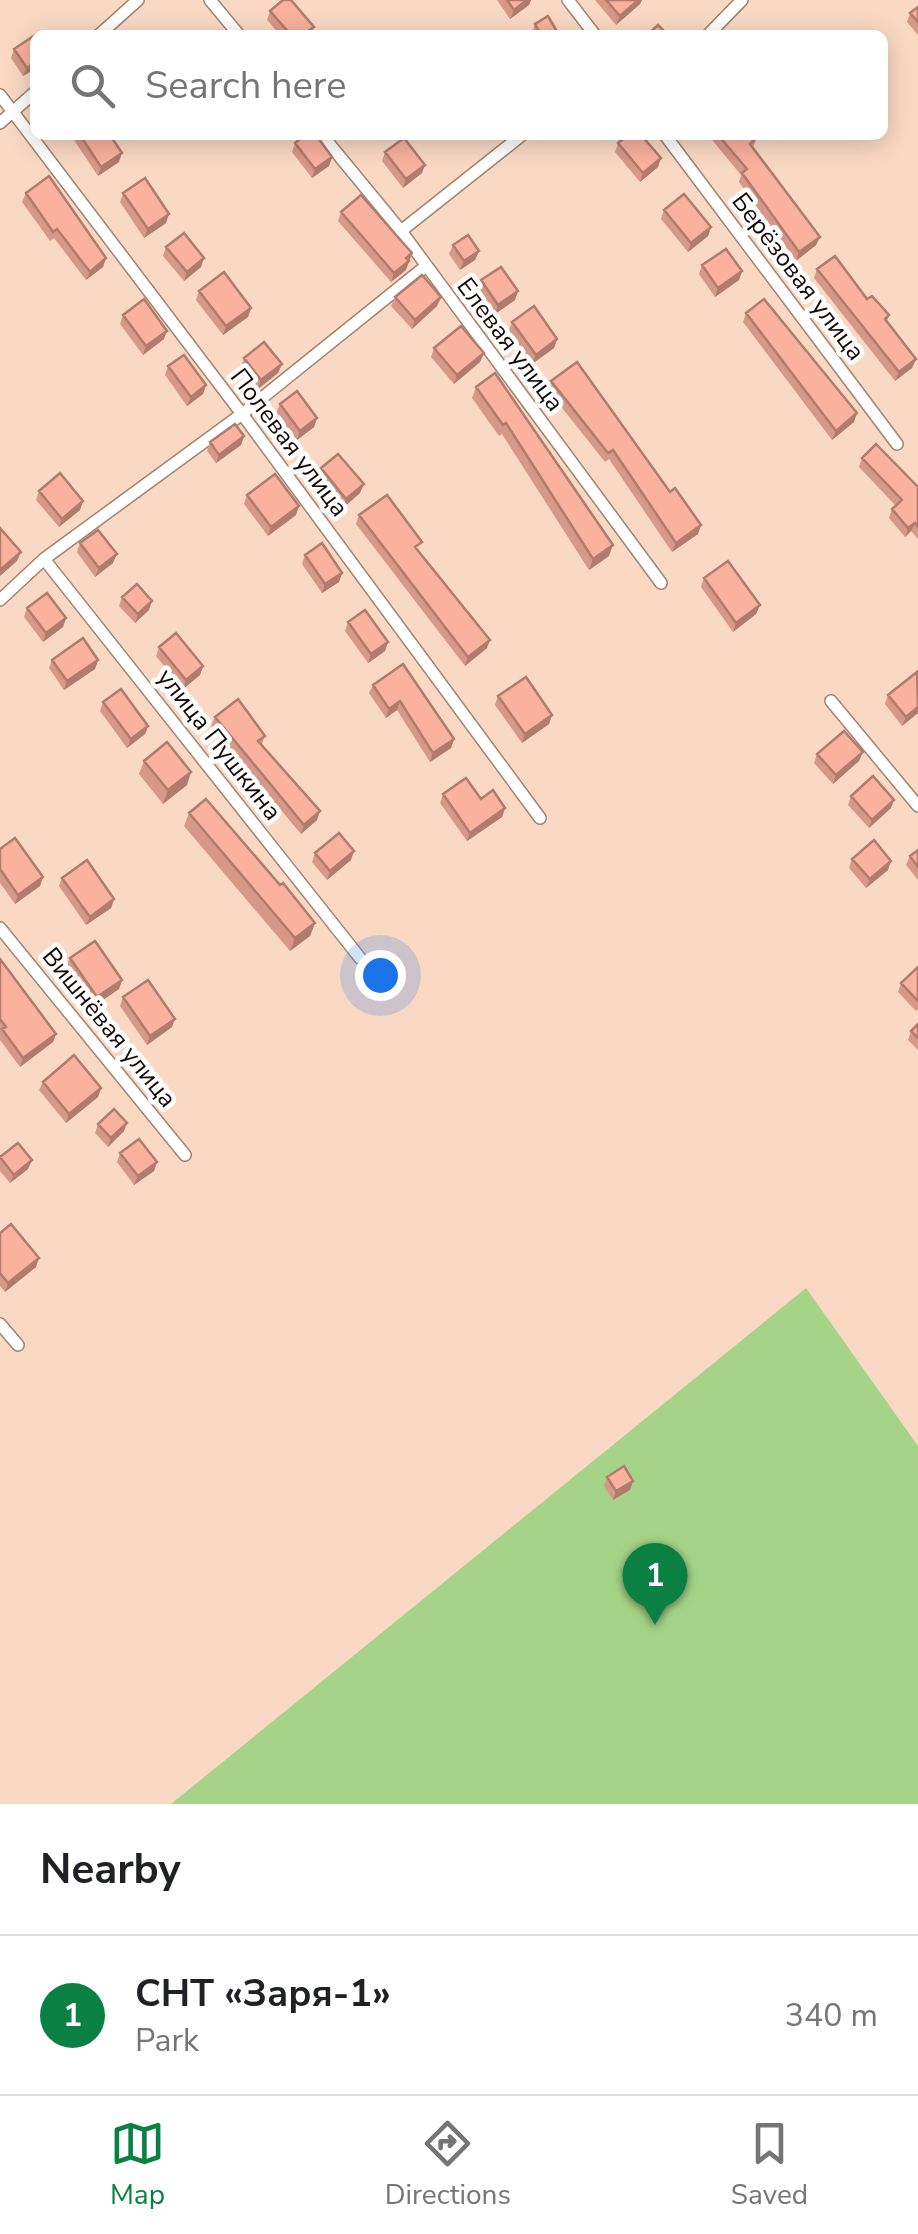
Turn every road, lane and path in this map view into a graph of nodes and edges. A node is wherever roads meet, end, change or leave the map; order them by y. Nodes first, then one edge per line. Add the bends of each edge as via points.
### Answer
1 (138, 0) edge
2 (210, 0) edge
3 (568, 0) edge
4 (742, 0) edge
5 (104, 30) edge
6 (235, 30) edge
7 (590, 30) edge
8 (713, 30) edge
9 (0, 95) edge
10 (30, 96) edge
11 (12, 112) junction
12 (0, 123) edge
13 (30, 136) edge
14 (33, 140) edge
15 (326, 140) edge
16 (516, 140) edge
17 (669, 140) edge
18 (401, 230) junction
19 (426, 266) junction
20 (242, 414) junction
21 (898, 444) dead end
22 (44, 559) junction
23 (661, 583) dead end
24 (0, 600) edge
25 (831, 701) dead end
26 (918, 806) edge
27 (540, 818) dead end
28 (0, 928) edge
29 (360, 958) dead end
30 (185, 1155) dead end
31 (0, 1324) edge
32 (18, 1346) dead end

1 - 5 street
2 - 6 street
3 - 7 street
4 - 8 street
9 - 11 street, Полевая улица
10 - 11 street
11 - 12 street
11 - 13 street, Полевая улица
14 - 20 street, Полевая улица
15 - 18 street, Елевая улица
16 - 18 street
17 - 21 street, Берёзовая улица
18 - 19 street, Елевая улица
19 - 20 street
19 - 23 street, Елевая улица
20 - 22 street
20 - 27 street, Полевая улица
22 - 24 street
22 - 29 street, улица Пушкина
25 - 26 street
28 - 30 street, Вишнёвая улица
31 - 32 street

